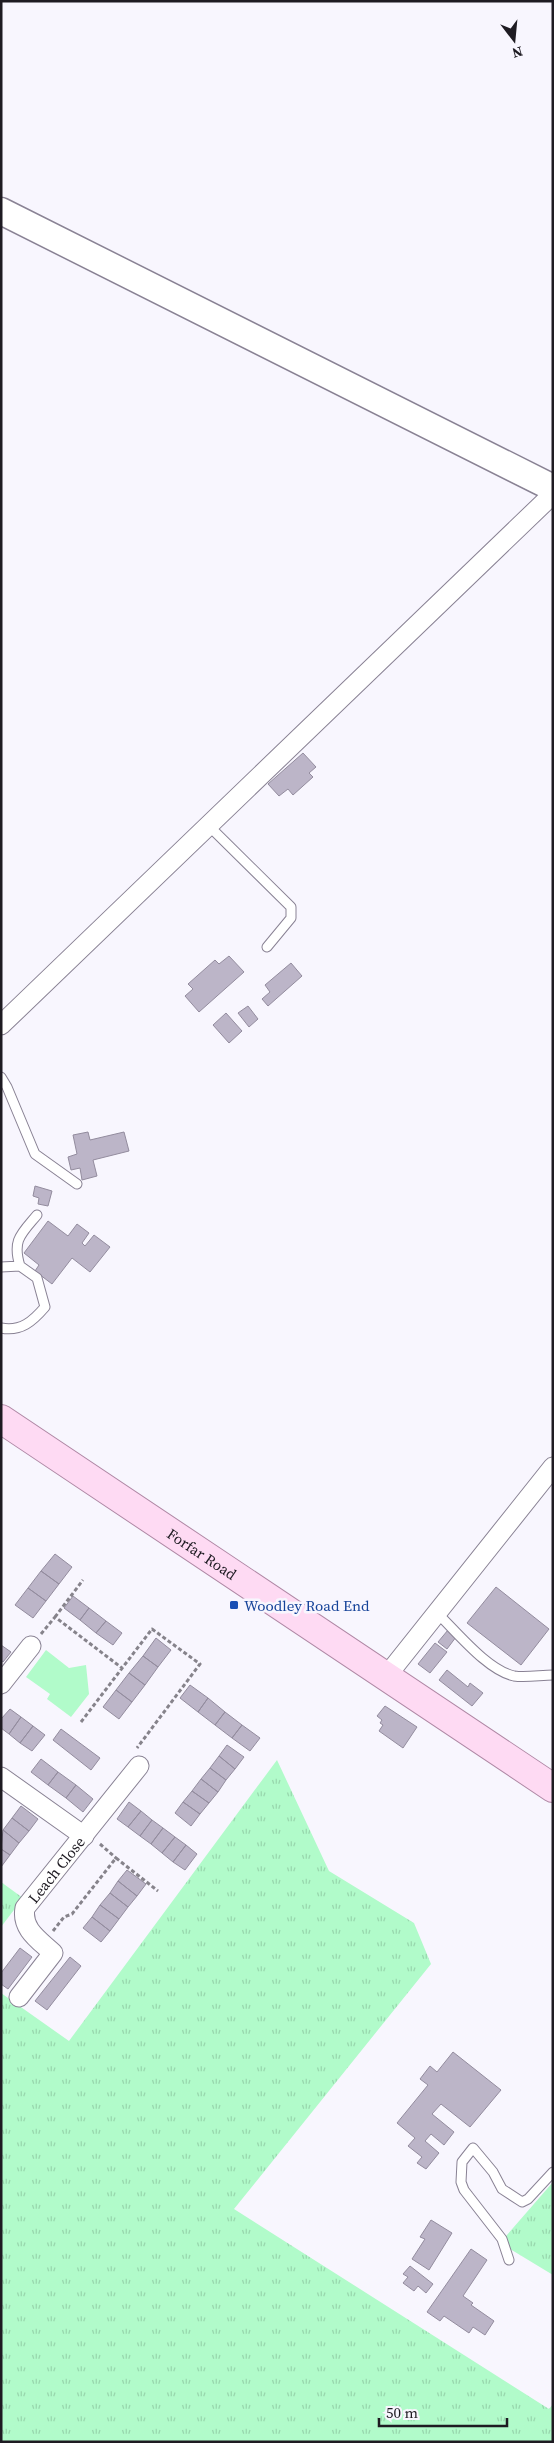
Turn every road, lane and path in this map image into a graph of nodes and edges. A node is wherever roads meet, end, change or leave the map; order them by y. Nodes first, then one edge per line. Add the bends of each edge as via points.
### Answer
1 (1, 211) edge
2 (553, 488) edge
3 (553, 494) edge
4 (208, 825) junction
5 (267, 947) dead end
6 (1, 1025) edge
7 (1, 1077) edge
8 (77, 1184) dead end
9 (37, 1215) dead end
10 (20, 1266) junction
11 (1, 1267) edge
12 (1, 1328) edge
13 (1, 1419) edge
14 (553, 1467) edge
15 (83, 1580) dead end
16 (437, 1613) junction
17 (55, 1617) junction
18 (31, 1646) joint
19 (122, 1668) junction
20 (553, 1675) edge
21 (386, 1678) junction
22 (1, 1684) edge
23 (81, 1722) dead end
24 (137, 1759) joint
25 (1, 1777) edge
26 (553, 1788) edge
27 (86, 1835) junction
28 (116, 1858) junction
29 (158, 1891) dead end
30 (43, 1944) junction
31 (19, 1997) dead end
32 (553, 2172) edge
33 (509, 2260) dead end

1 - 2 street
3 - 4 street
4 - 5 lane via 291,908 291,918
4 - 6 street
7 - 8 lane via 35,1154
9 - 10 lane via 18,1237 16,1251
10 - 11 lane
10 - 12 lane via 37,1278 45,1308 31,1322 12,1330
13 - 21 main road, Forfar Road
14 - 16 street
15 - 17 path
16 - 20 lane via 488,1662 503,1671 515,1676
16 - 21 street
17 - 18 path
17 - 19 path
18 - 22 street
19 - 23 path
19 - 24 path via 152,1629 200,1664
21 - 26 main road, Forfar Road
24 - 27 street, Leach Close
25 - 27 street
27 - 28 path
27 - 30 street, Leach Close via 25,1908 23,1919 28,1929
28 - 29 path
28 - 30 path via 72,1914 64,1917
30 - 31 street via 53,1953
32 - 33 lane via 522,2202 502,2189 473,2148 462,2162 460,2174 464,2190 502,2239

